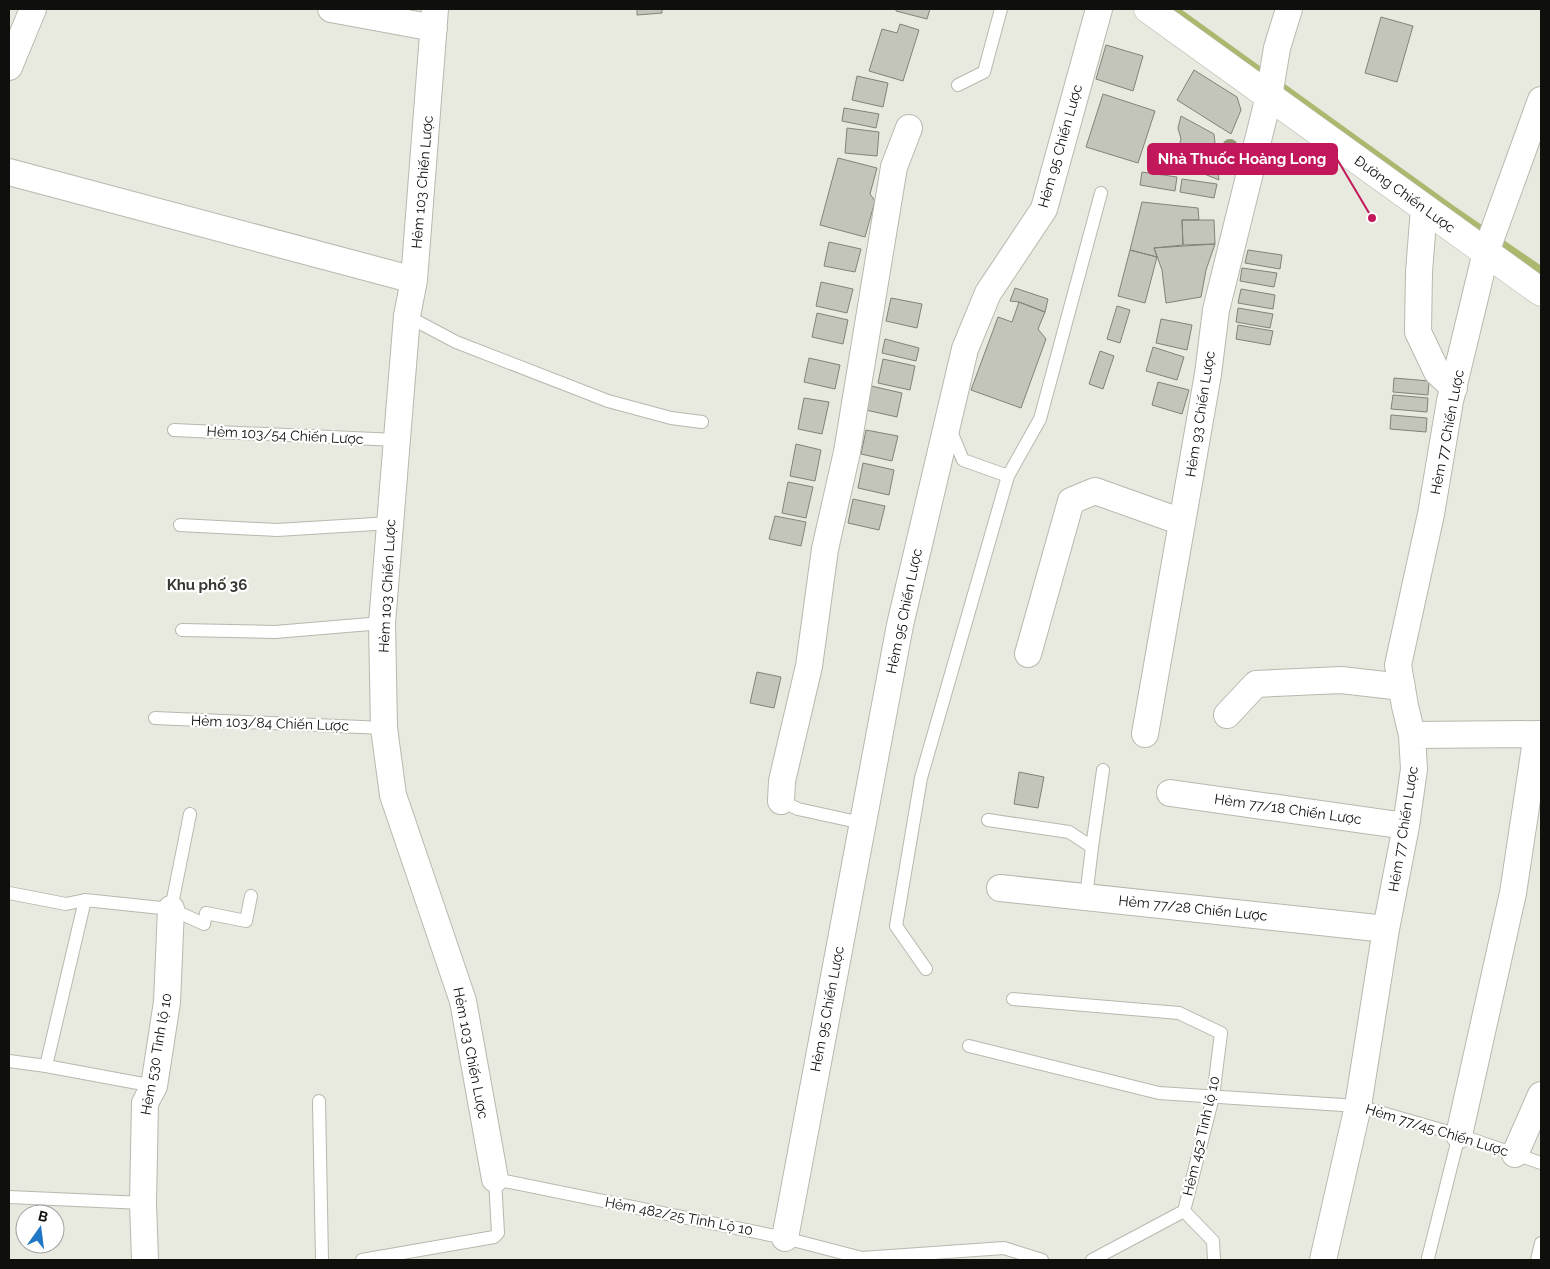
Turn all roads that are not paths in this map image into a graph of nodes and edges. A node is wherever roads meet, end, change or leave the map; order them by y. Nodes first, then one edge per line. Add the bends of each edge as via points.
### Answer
1 (33, 9) edge
2 (331, 9) edge
3 (1001, 9) edge
4 (1099, 9) edge
5 (1148, 9) edge
6 (1289, 9) edge
7 (435, 18) edge
8 (9, 67) edge
9 (958, 85) dead end
10 (1269, 96) junction
11 (1541, 100) edge
12 (909, 128) dead end
13 (9, 172) edge
14 (1101, 193) dead end
15 (1424, 208) junction
16 (1490, 242) junction
17 (414, 280) junction
18 (1541, 292) edge
19 (408, 316) junction
20 (1454, 388) junction
21 (702, 422) dead end
22 (947, 422) junction
23 (174, 430) dead end
24 (396, 440) junction
25 (1008, 476) junction
26 (1182, 522) junction
27 (391, 523) junction
28 (180, 525) dead end
29 (382, 622) junction
30 (182, 630) dead end
31 (1028, 654) dead end
32 (1402, 687) junction
33 (1227, 715) dead end
34 (155, 718) dead end
35 (384, 728) junction
36 (1145, 734) dead end
37 (1539, 734) edge
38 (1412, 735) junction
39 (1103, 770) dead end
40 (1170, 793) dead end
41 (781, 801) joint
42 (190, 814) dead end
43 (988, 820) dead end
44 (862, 823) junction
45 (1406, 826) junction
46 (1092, 847) junction
47 (1000, 888) dead end
48 (9, 893) edge
49 (250, 896) dead end
50 (1086, 897) junction
51 (85, 900) junction
52 (172, 909) junction
53 (1386, 929) junction
54 (926, 969) dead end
55 (1012, 999) dead end
56 (969, 1046) dead end
57 (9, 1061) edge
58 (46, 1066) junction
59 (154, 1086) junction
60 (1541, 1095) edge
61 (1213, 1097) junction
62 (318, 1101) dead end
63 (1358, 1106) junction
64 (1459, 1135) junction
65 (1515, 1154) junction
66 (1541, 1163) edge
67 (495, 1180) junction
68 (9, 1197) edge
69 (143, 1203) junction
70 (1184, 1211) junction
71 (784, 1238) junction
72 (1541, 1243) edge
73 (1428, 1258) dead end
74 (861, 1259) edge
75 (144, 1260) edge
76 (322, 1260) edge
77 (362, 1260) edge
78 (1042, 1260) edge
79 (1092, 1260) edge
80 (1214, 1260) edge
81 (1323, 1260) edge
82 (1537, 1260) edge

1 - 8 street
2 - 7 street
3 - 9 lane via 984,72
4 - 22 street, Hẻm 95 Chiến Lược via 1044,208 988,293 965,349
5 - 10 street, Đường Chiến Lược
6 - 10 street, Hẻm 93 Chiến Lược via 1277,48
7 - 17 street, Hẻm 103 Chiến Lược
10 - 15 street, Đường Chiến Lược
10 - 26 street, Hẻm 93 Chiến Lược via 1216,310
11 - 16 street, Hẻm 77 Chiến Lược
12 - 41 street via 894,167 847,452 825,549 809,666 782,781
13 - 17 street
14 - 25 lane via 1040,419
15 - 16 street, Đường Chiến Lược
15 - 20 street via 1418,332 1437,372
16 - 18 street, Đường Chiến Lược
16 - 20 street, Hẻm 77 Chiến Lược
17 - 19 street, Hẻm 103 Chiến Lược
19 - 21 lane via 456,342 608,400 671,418
19 - 24 street, Hẻm 103 Chiến Lược
20 - 32 street, Hẻm 77 Chiến Lược via 1432,514 1398,665
22 - 25 lane via 964,460
22 - 44 street, Hẻm 95 Chiến Lược via 900,626
23 - 24 lane, Hẻm 103/54 Chiến Lược
24 - 27 street, Hẻm 103 Chiến Lược
25 - 54 lane via 920,778 896,926
26 - 31 street via 1095,491 1071,501
26 - 36 street, Hẻm 93 Chiến Lược
27 - 28 lane via 277,530
27 - 29 street, Hẻm 103 Chiến Lược
29 - 30 lane via 275,632
29 - 35 street, Hẻm 103 Chiến Lược
32 - 33 street via 1341,680 1256,684
32 - 38 street, Hẻm 77 Chiến Lược
34 - 35 lane, Hẻm 103/84 Chiến Lược
35 - 67 street, Hẻm 103 Chiến Lược via 393,795 463,1001
37 - 38 street
37 - 64 street via 1513,893
38 - 45 street, Hẻm 77 Chiến Lược via 1414,769
39 - 46 lane
40 - 45 street, Hẻm 77/18 Chiến Lược
41 - 44 lane via 798,809
42 - 52 lane
43 - 46 lane via 1069,832
44 - 71 street, Hẻm 95 Chiến Lược
45 - 53 street, Hẻm 77 Chiến Lược
46 - 50 lane
47 - 50 street, Hẻm 77/28 Chiến Lược
48 - 51 lane via 66,904
49 - 52 lane via 246,921 206,913 204,924
50 - 53 street, Hẻm 77/28 Chiến Lược
51 - 52 lane
51 - 58 lane
52 - 59 street, Hẻm 530 Tỉnh lộ 10 via 167,1002
53 - 63 street, Hẻm 77 Chiến Lược
55 - 61 lane, Hẻm 452 Tỉnh lộ 10 via 1179,1013 1221,1033
56 - 61 lane, Hẻm 77/45 Chiến Lược via 1159,1094
57 - 58 lane
58 - 59 lane
59 - 69 street, Hẻm 530 Tỉnh lộ 10 via 145,1103
60 - 65 street
61 - 63 lane, Hẻm 77/45 Chiến Lược
61 - 70 lane, Hẻm 452 Tỉnh lộ 10
62 - 76 lane
63 - 64 lane, Hẻm 77/45 Chiến Lược
63 - 81 street, Hẻm 77 Chiến Lược
64 - 65 lane, Hẻm 77/45 Chiến Lược
64 - 73 lane
65 - 66 lane, Hẻm 77/45 Chiến Lược
67 - 71 lane, Hẻm 482/25 Tỉnh Lộ 10
67 - 77 lane via 498,1233 494,1237
68 - 69 lane
69 - 75 street, Hẻm 530 Tỉnh lộ 10
70 - 79 lane
70 - 80 lane, Hẻm 452 Tỉnh lộ 10 via 1213,1241
71 - 74 lane, Hẻm 482/25 Tỉnh Lộ 10
72 - 82 lane
74 - 78 lane, Hẻm 482/25 Tỉnh Lộ 10 via 1004,1248

